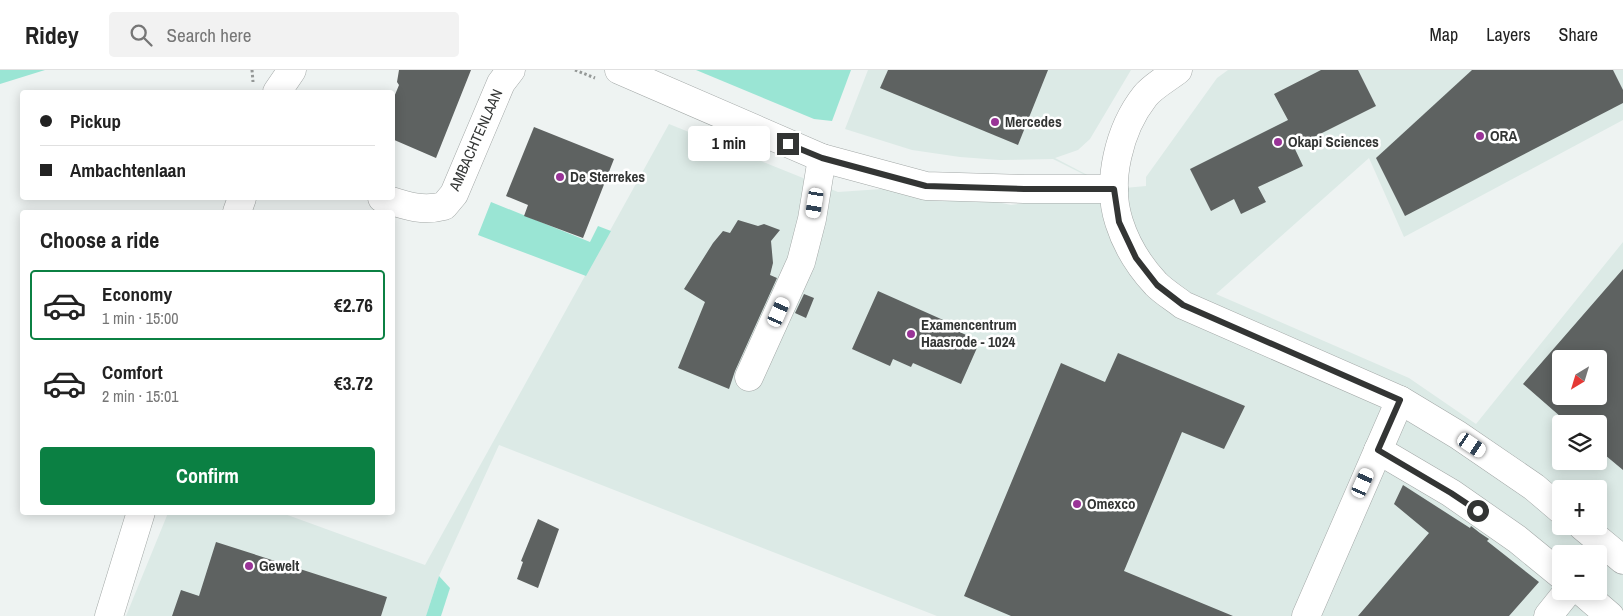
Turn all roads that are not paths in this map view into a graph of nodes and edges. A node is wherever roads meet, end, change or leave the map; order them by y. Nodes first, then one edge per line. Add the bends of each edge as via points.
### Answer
1 (273, 70) edge
2 (284, 70) edge
3 (292, 70) edge
4 (511, 70) edge
5 (1178, 70) edge
6 (607, 74) edge
7 (277, 90) edge
8 (278, 90) edge
9 (278, 90) edge
10 (822, 158) junction
11 (1114, 189) junction
12 (389, 200) edge
13 (749, 377) dead end
14 (1400, 400) junction
15 (1378, 450) junction
16 (1552, 502) edge
17 (140, 515) edge
18 (1591, 535) edge
19 (1609, 553) edge
20 (1552, 568) edge
21 (1561, 600) edge
22 (1591, 600) edge
23 (109, 616) edge
24 (1306, 616) edge
25 (1548, 616) edge
26 (1610, 616) edge

1 - 7 main road
2 - 8 main road
3 - 9 main road
4 - 12 main road, AMBACHTENLAAN via 501,83 454,194 444,206 418,208
5 - 11 main road via 1146,95 1129,123 1118,154
6 - 10 main road
10 - 11 main road via 926,186
10 - 13 main road via 801,262
11 - 14 main road via 1119,222 1136,258 1157,285 1183,305
14 - 15 main road
14 - 16 main road via 1474,446
15 - 20 main road via 1451,493
15 - 24 main road
17 - 23 main road
18 - 19 main road
21 - 25 main road
22 - 26 main road

